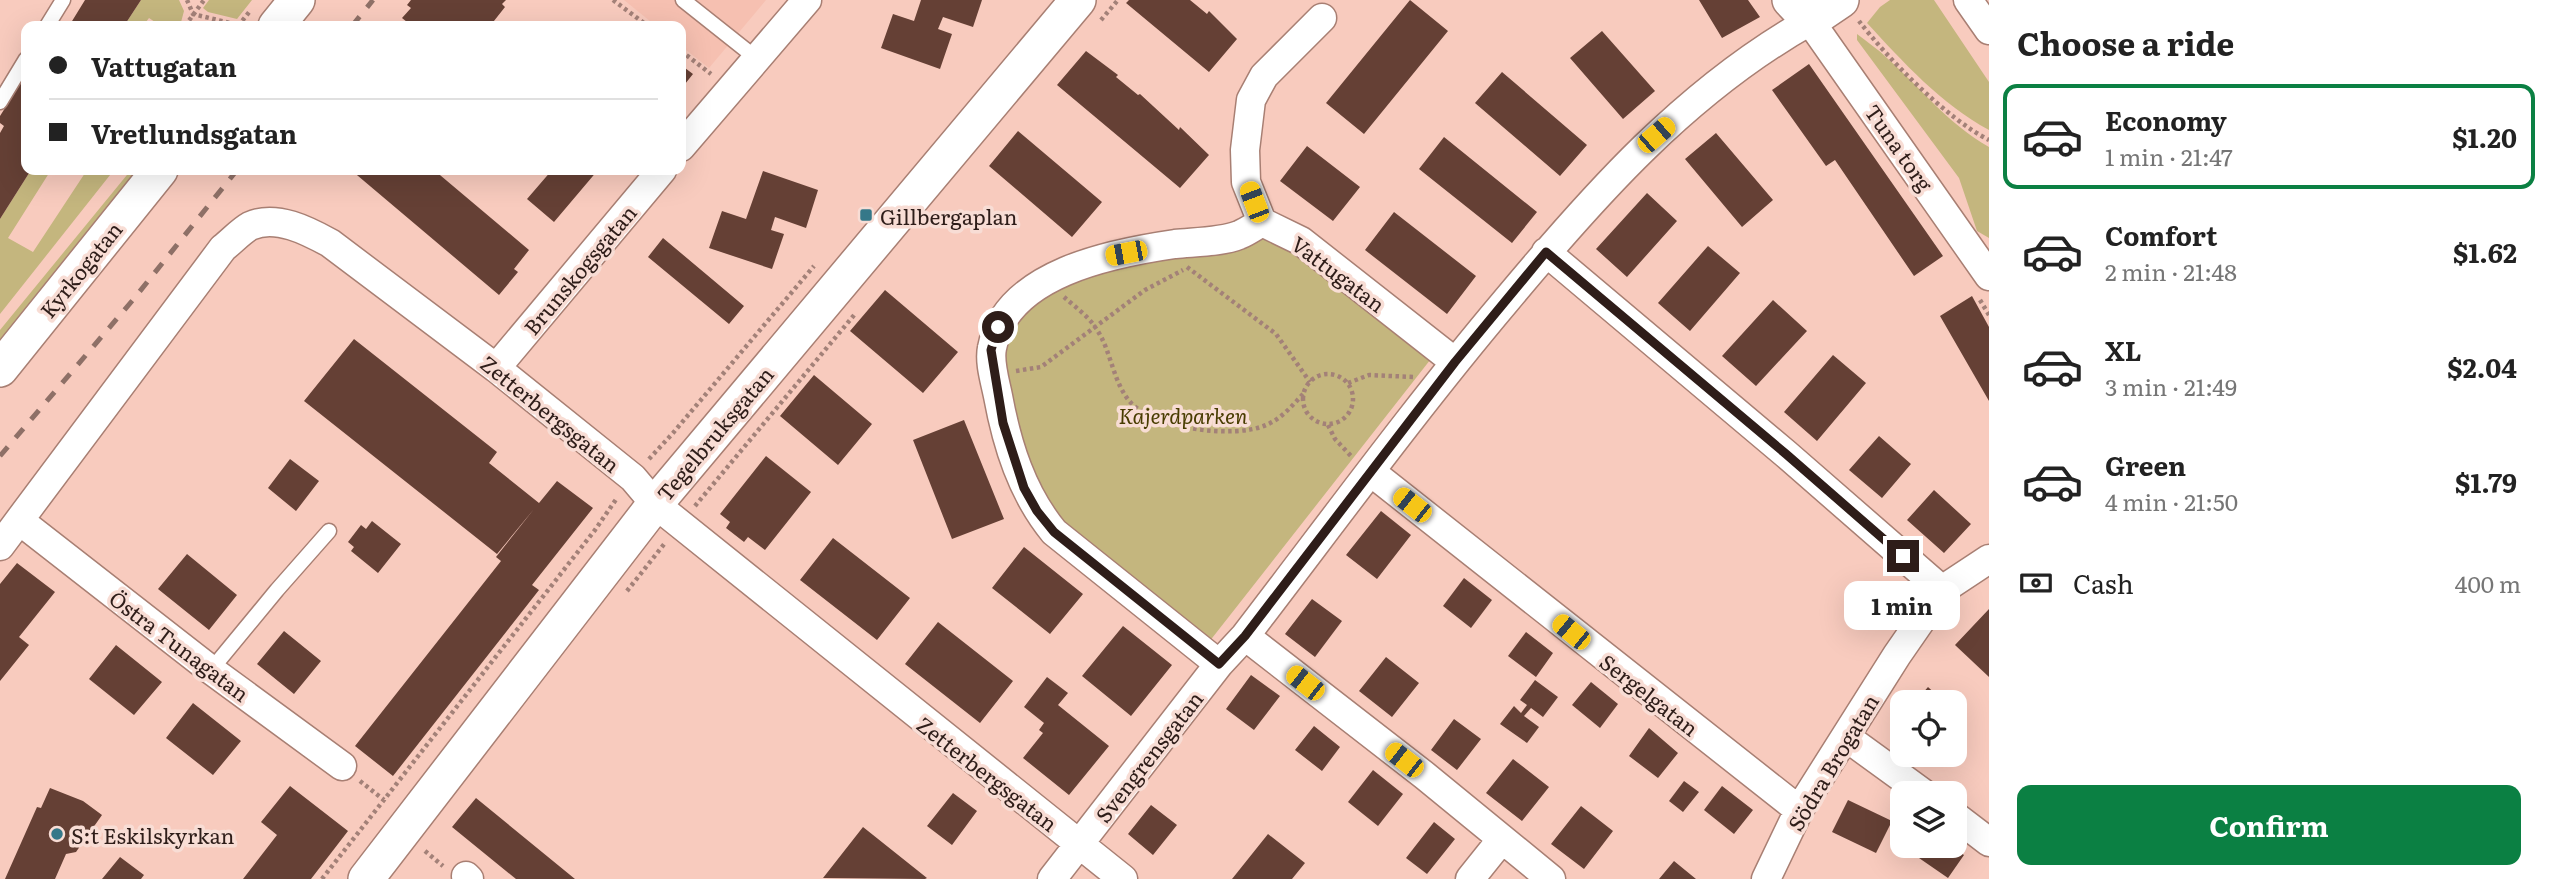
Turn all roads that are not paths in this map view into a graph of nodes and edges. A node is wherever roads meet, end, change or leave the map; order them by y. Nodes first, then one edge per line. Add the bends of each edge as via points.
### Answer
1 (63, 0) edge
2 (297, 0) edge
3 (682, 0) edge
4 (807, 0) edge
5 (1968, 0) edge
6 (1849, 9) edge
7 (1800, 10) edge
8 (1089, 11) edge
9 (1322, 18) dead end
10 (50, 21) edge
11 (280, 21) edge
12 (1989, 30) edge
13 (756, 58) junction
14 (21, 67) edge
15 (0, 102) edge
16 (686, 142) edge
17 (156, 175) edge
18 (658, 175) edge
19 (1262, 222) junction
20 (1546, 252) junction
21 (1989, 274) edge
22 (496, 368) junction
23 (0, 369) edge
24 (1448, 371) junction
25 (1371, 472) junction
26 (667, 514) junction
27 (20, 521) junction
28 (329, 531) dead end
29 (0, 546) edge
30 (1989, 559) edge
31 (1942, 590) junction
32 (1245, 636) junction
33 (1219, 664) junction
34 (211, 670) junction
35 (1846, 737) junction
36 (342, 766) dead end
37 (1906, 781) edge
38 (1799, 810) junction
39 (1967, 825) edge
40 (1502, 839) junction
41 (1989, 842) edge
42 (1079, 845) junction
43 (366, 879) edge
44 (1052, 879) edge
45 (1123, 879) edge
46 (1470, 879) edge
47 (1551, 879) edge
48 (1766, 879) edge

1 - 10 lane
2 - 11 street
3 - 13 lane
4 - 13 street
5 - 12 street
6 - 7 street
7 - 20 street, Svengrensgatan via 1775,41 1714,84 1637,152
7 - 21 street, Tuna torg
8 - 26 street, Tegelbruksgatan
9 - 19 street via 1264,76 1251,100 1246,182
13 - 16 street
14 - 15 lane
17 - 23 street, Kyrkogatan
18 - 22 street, Brunskogsgatan
19 - 24 street, Vattugatan via 1301,241
19 - 33 street via 1238,236 1104,257 1047,281 1015,305 998,327 991,350 1003,423 1024,488 1037,511 1054,532
20 - 24 street, Svengrensgatan
20 - 31 street
22 - 26 street, Zetterbergsgatan via 633,478
22 - 27 street, Zetterbergsgatan via 330,243 303,229 276,223 251,226 223,248
24 - 25 street, Svengrensgatan
25 - 32 street, Svengrensgatan
25 - 38 street, Sergelgatan
26 - 42 street, Zetterbergsgatan
26 - 43 street, Tegelbruksgatan
27 - 29 street, Zetterbergsgatan
27 - 34 street, Östra Tunagatan
28 - 34 lane
30 - 31 street, Södra Brogatan
31 - 35 street, Södra Brogatan
32 - 33 street, Svengrensgatan
32 - 40 street
33 - 42 street, Svengrensgatan
34 - 36 street, Östra Tunagatan
35 - 37 street
35 - 38 street, Södra Brogatan
38 - 48 street, Södra Brogatan
39 - 41 street
40 - 46 street
40 - 47 street
42 - 44 street, Svengrensgatan
42 - 45 street, Zetterbergsgatan

